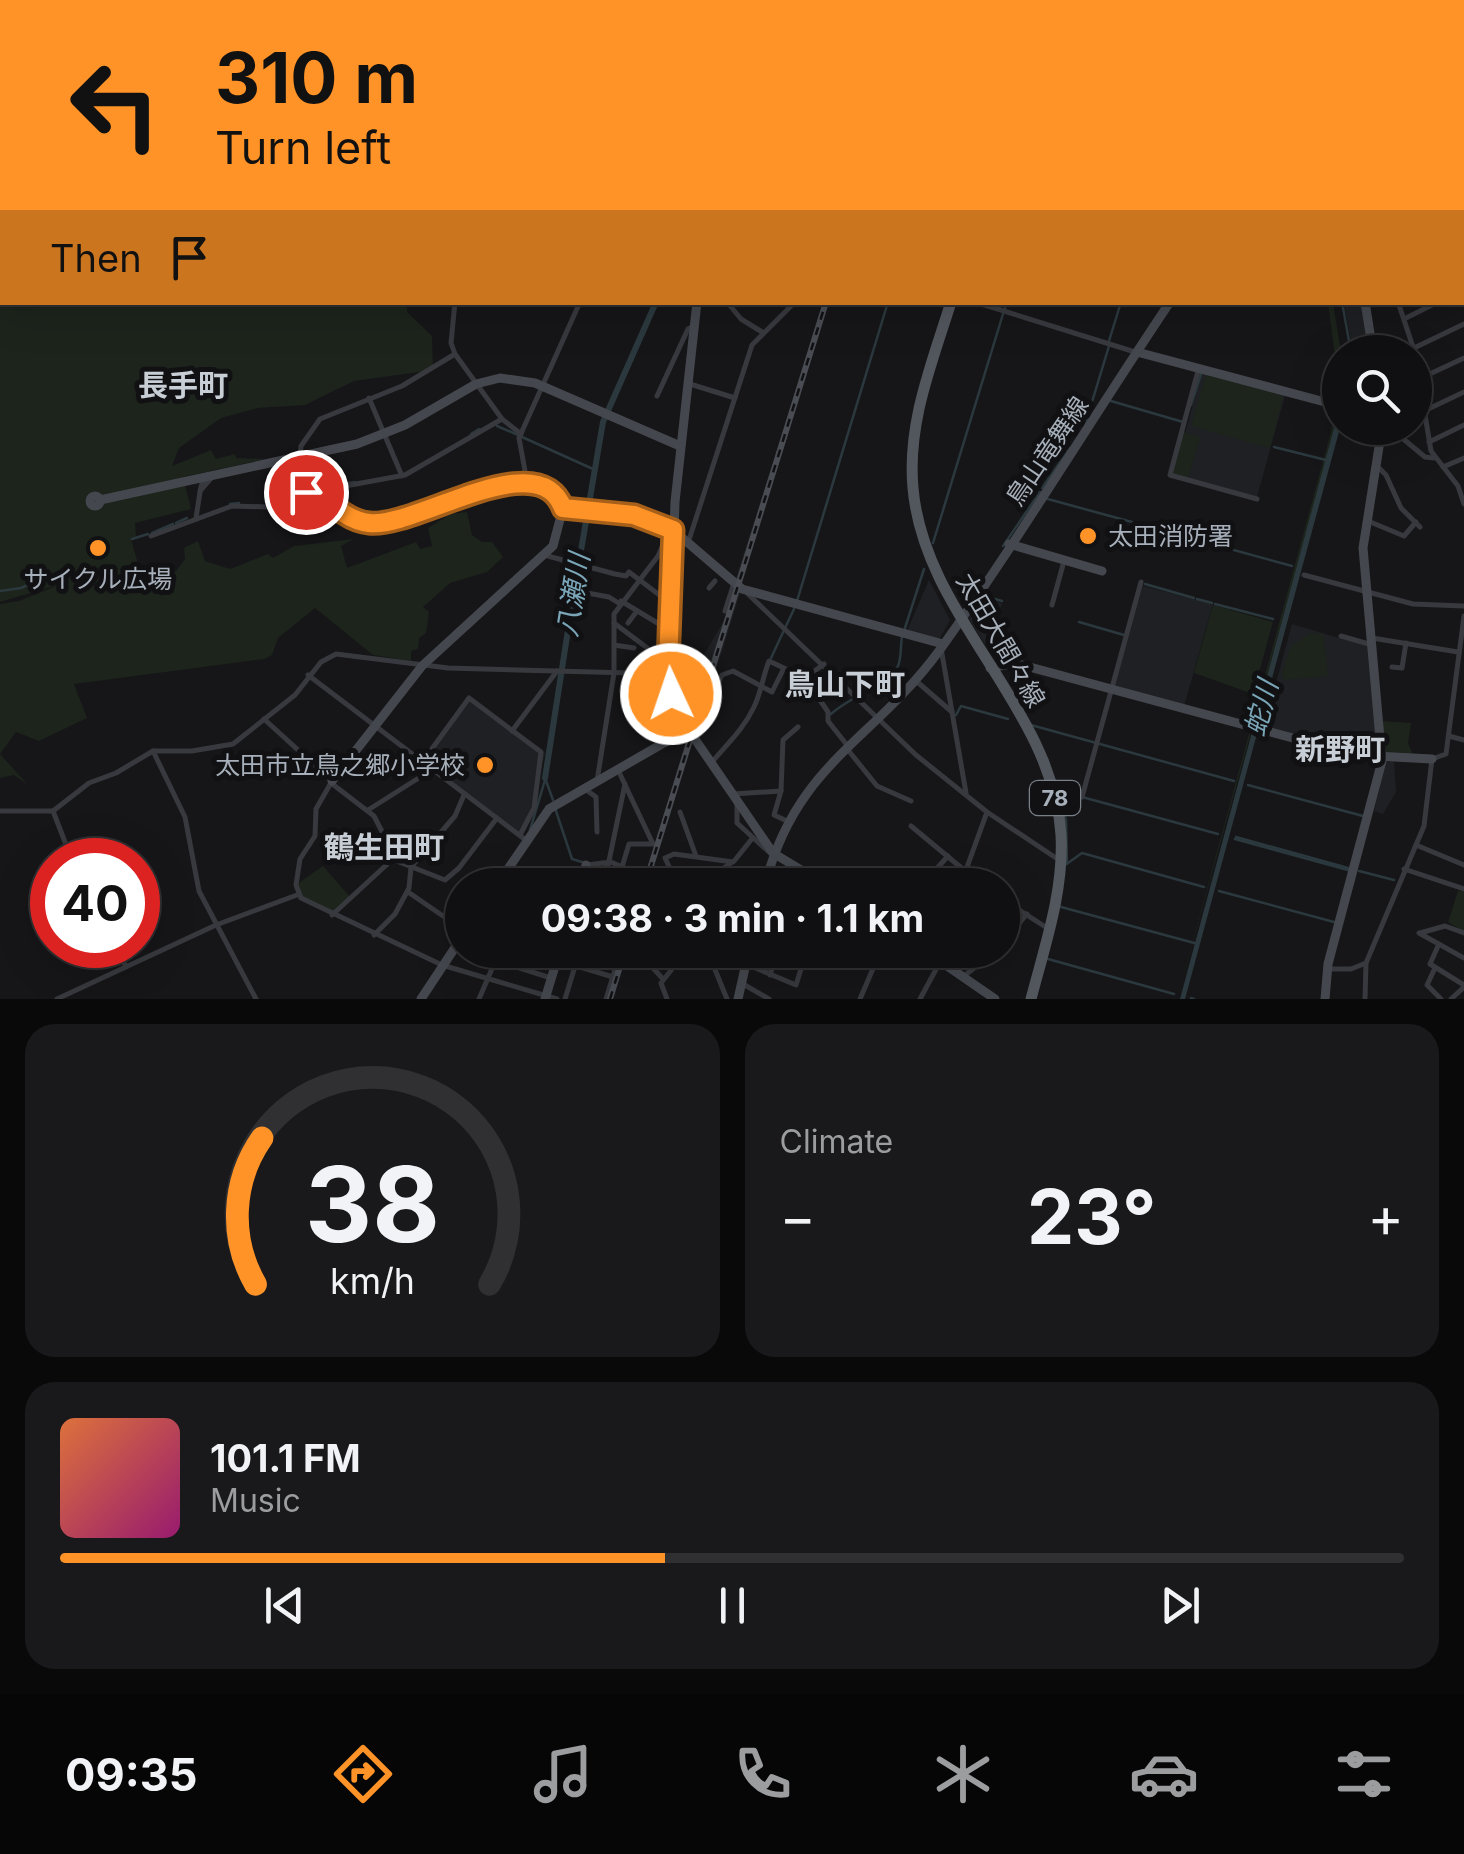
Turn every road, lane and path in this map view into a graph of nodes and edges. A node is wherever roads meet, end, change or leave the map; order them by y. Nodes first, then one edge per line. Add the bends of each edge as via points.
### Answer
1 (455, 305) edge
2 (579, 305) edge
3 (696, 305) edge
4 (729, 305) edge
5 (792, 305) edge
6 (947, 305) edge
7 (985, 305) edge
8 (1168, 305) edge
9 (1365, 305) edge
10 (1400, 305) edge
11 (1432, 305) edge
12 (1406, 318) junction
13 (1464, 324) edge
14 (694, 326) junction
15 (762, 332) junction
16 (1370, 335) edge
17 (1410, 335) edge
18 (1432, 342) edge
19 (1137, 352) junction
20 (455, 354) junction
21 (1464, 358) edge
22 (1199, 368) junction
23 (1432, 369) edge
24 (476, 384) junction
25 (688, 384) junction
26 (542, 386) junction
27 (1464, 392) edge
28 (657, 396) dead end
29 (369, 398) junction
30 (735, 398) junction
31 (1322, 401) edge
32 (1432, 406) edge
33 (502, 419) junction
34 (1464, 425) edge
35 (384, 434) junction
36 (521, 434) junction
37 (1432, 441) edge
38 (1381, 445) edge
39 (1408, 445) edge
40 (1430, 445) edge
41 (680, 446) junction
42 (300, 456) junction
43 (1434, 458) junction
44 (1464, 458) edge
45 (1376, 465) junction
46 (1442, 467) junction
47 (214, 475) junction
48 (402, 476) junction
49 (202, 478) junction
50 (527, 482) junction
51 (200, 490) junction
52 (317, 491) junction
53 (1257, 498) dead end
54 (100, 500) dead end
55 (1464, 504) edge
56 (563, 508) junction
57 (196, 518) junction
58 (1367, 521) junction
59 (672, 529) junction
60 (151, 536) dead end
61 (1010, 542) junction
62 (688, 543) junction
63 (544, 555) junction
64 (1065, 559) joint
65 (579, 566) junction
66 (1304, 576) dead end
67 (641, 578) junction
68 (714, 582) dead end
69 (1141, 582) dead end
70 (734, 584) junction
71 (709, 588) dead end
72 (745, 591) junction
73 (1366, 591) junction
74 (620, 602) junction
75 (672, 604) junction
76 (1052, 605) dead end
77 (1464, 606) edge
78 (637, 611) junction
79 (725, 612) dead end
80 (1464, 616) edge
81 (959, 620) junction
82 (614, 623) junction
83 (628, 623) dead end
84 (669, 630) junction
85 (1341, 636) dead end
86 (1371, 641) junction
87 (1406, 643) junction
88 (614, 645) junction
89 (942, 646) junction
90 (634, 648) dead end
91 (1458, 652) junction
92 (668, 656) junction
93 (824, 664) junction
94 (422, 666) junction
95 (1392, 667) dead end
96 (990, 668) junction
97 (783, 670) junction
98 (560, 671) junction
99 (614, 672) junction
100 (308, 674) junction
101 (668, 674) junction
102 (806, 678) junction
103 (915, 680) junction
104 (758, 686) junction
105 (1112, 689) junction
106 (952, 712) junction
107 (878, 718) junction
108 (264, 719) junction
109 (375, 725) junction
110 (798, 727) dead end
111 (512, 731) junction
112 (691, 733) junction
113 (1448, 736) junction
114 (1464, 740) edge
115 (847, 747) junction
116 (153, 751) junction
117 (1382, 757) junction
118 (1432, 759) junction
119 (423, 761) junction
120 (712, 762) junction
121 (434, 770) junction
122 (619, 772) junction
123 (332, 782) junction
124 (596, 784) junction
125 (625, 784) junction
126 (586, 789) junction
127 (781, 791) junction
128 (464, 793) junction
129 (966, 796) junction
130 (1082, 797) dead end
131 (736, 798) junction
132 (912, 801) dead end
133 (368, 810) junction
134 (0, 811) edge
135 (53, 811) junction
136 (680, 812) dead end
137 (987, 812) junction
138 (498, 818) junction
139 (787, 821) junction
140 (911, 826) dead end
141 (597, 832) dead end
142 (63, 838) edge
143 (524, 839) junction
144 (752, 840) junction
145 (1416, 845) junction
146 (773, 853) junction
147 (696, 856) junction
148 (948, 856) junction
149 (1056, 858) junction
150 (394, 860) junction
151 (733, 862) junction
152 (608, 863) junction
153 (586, 865) joint
154 (1464, 865) edge
155 (622, 866) junction
156 (411, 867) junction
157 (508, 868) edge
158 (585, 868) edge
159 (607, 868) edge
160 (634, 868) edge
161 (670, 868) edge
162 (724, 868) edge
163 (769, 868) edge
164 (798, 868) edge
165 (937, 868) edge
166 (963, 868) edge
167 (967, 868) edge
168 (1404, 870) junction
169 (1464, 889) edge
170 (407, 891) junction
171 (298, 894) junction
172 (1020, 909) edge
173 (1028, 914) junction
174 (331, 915) junction
175 (445, 920) edge
176 (1020, 923) edge
177 (216, 925) junction
178 (1044, 926) junction
179 (1464, 933) edge
180 (374, 935) junction
181 (1438, 946) junction
182 (160, 951) edge
183 (445, 958) edge
184 (1464, 958) edge
185 (1366, 962) junction
186 (441, 964) junction
187 (124, 968) edge
188 (490, 968) edge
189 (519, 968) edge
190 (554, 968) edge
191 (574, 968) edge
192 (582, 968) edge
193 (616, 968) edge
194 (654, 968) edge
195 (672, 968) edge
196 (715, 968) edge
197 (744, 968) edge
198 (754, 968) edge
199 (772, 968) edge
200 (802, 968) edge
201 (873, 968) edge
202 (937, 968) edge
203 (948, 968) edge
204 (974, 968) edge
205 (1435, 968) junction
206 (1327, 970) junction
207 (770, 975) junction
208 (486, 976) junction
209 (613, 977) junction
210 (551, 978) junction
211 (962, 978) junction
212 (663, 979) junction
213 (740, 983) junction
214 (1464, 986) edge
215 (545, 997) edge
216 (56, 999) edge
217 (256, 999) edge
218 (420, 999) edge
219 (479, 999) edge
220 (561, 999) edge
221 (606, 999) edge
222 (667, 999) edge
223 (727, 999) edge
224 (738, 999) edge
225 (769, 999) edge
226 (860, 999) edge
227 (920, 999) edge
228 (995, 999) edge
229 (1028, 999) edge
230 (1325, 999) edge
231 (1365, 999) edge
232 (1441, 999) edge
233 (1451, 999) edge

1 - 20 street
2 - 26 street
3 - 14 street
4 - 15 street
5 - 15 street
6 - 81 main road, 太田大間々線 / 78 via 915,403 907,466 919,542
7 - 19 street
8 - 19 street, 鳥山竜舞線
9 - 16 street
10 - 12 street
11 - 12 street
12 - 17 street
13 - 18 street
14 - 25 street
14 - 28 street
15 - 30 street
19 - 22 street
19 - 61 street, 鳥山竜舞線
20 - 24 street
20 - 29 street
21 - 23 street
22 - 31 street
22 - 53 street via 1170,475
24 - 26 street via 508,378
24 - 33 street
24 - 35 street
25 - 30 street
25 - 41 street
26 - 36 street
26 - 41 street
27 - 32 street
29 - 35 street
29 - 42 street via 320,419
30 - 62 street
33 - 36 street
33 - 48 street
34 - 37 street
35 - 42 street
35 - 48 street
36 - 50 street
38 - 45 street
39 - 43 street
40 - 43 street
41 - 59 street
42 - 47 street
43 - 46 street
44 - 46 street
45 - 58 street
45 - 58 street via 1418,524 1404,536
46 - 55 street
47 - 49 street
47 - 51 street
48 - 52 street
49 - 51 street
49 - 54 street
50 - 52 street via 374,524 345,515
50 - 56 street via 555,493
51 - 57 street
52 - 57 street via 279,506 236,506
56 - 59 street via 634,515
56 - 63 street via 557,541
57 - 60 street
58 - 73 street
59 - 62 street
59 - 67 street
59 - 75 street
61 - 64 street
61 - 81 street, 鳥山竜舞線
62 - 70 street
63 - 65 street
63 - 94 street
64 - 76 street
65 - 67 street
65 - 74 street via 576,591
66 - 73 street
67 - 74 street
67 - 75 street
68 - 71 street
69 - 105 street
70 - 72 street
70 - 79 street
72 - 89 street
72 - 93 street
73 - 77 street via 1413,604
73 - 86 street
74 - 78 street
74 - 82 street
75 - 84 street
78 - 83 street
78 - 84 street
80 - 91 street
81 - 89 street, 鳥山竜舞線
81 - 96 main road, 太田大間々線 / 78
81 - 149 main road, 太田大間々線 / 78 via 1038,765
82 - 88 street
82 - 92 street via 658,656
84 - 92 street
85 - 86 street
86 - 87 street
86 - 117 street
87 - 91 street
87 - 95 street via 1402,668
88 - 90 street
88 - 99 street
89 - 103 street, 鳥山竜舞線
89 - 106 street
91 - 113 street
92 - 101 street
93 - 102 street
93 - 107 street
94 - 98 street
94 - 100 street via 336,654
94 - 109 street
96 - 105 street via 1014,663
96 - 229 main road, 太田大間々線 / 78 via 1047,774 1061,830 1058,891
97 - 102 street
97 - 104 street via 773,692
97 - 104 street via 769,661
98 - 99 street
98 - 111 street
99 - 101 street
99 - 124 street
100 - 108 street via 295,695
100 - 109 street
101 - 112 street via 674,705
102 - 115 street
103 - 106 street
103 - 107 street, 鳥山竜舞線
104 - 112 street via 733,671 722,674
104 - 120 street via 755,706 732,744
105 - 117 street
105 - 130 street
106 - 129 street
107 - 115 street, 鳥山竜舞線
107 - 129 street
108 - 116 street via 226,746
108 - 123 street
109 - 119 street
109 - 123 street
110 - 127 street via 783,740
111 - 119 street via 470,698
111 - 143 street via 543,757
112 - 120 street
112 - 122 street
113 - 114 street
113 - 118 street via 1445,756
115 - 132 street via 877,786
115 - 139 street, 鳥山竜舞線
116 - 135 street via 89,783
116 - 177 street via 185,817 199,891
117 - 118 street
117 - 206 street
118 - 145 street
119 - 121 street
120 - 131 street
121 - 128 street
121 - 133 street
122 - 124 street
122 - 125 street
123 - 133 street
123 - 171 street via 316,809 315,836 300,859
124 - 126 street
125 - 152 street
125 - 155 street via 653,844 629,844
126 - 141 street via 596,797
126 - 143 street via 549,810
127 - 131 street
127 - 139 street via 774,815
128 - 138 street
128 - 156 street via 456,815
129 - 137 street
131 - 144 street via 737,823
131 - 146 street
133 - 150 street
134 - 135 street
135 - 142 street
136 - 147 street
137 - 149 street
137 - 167 street
138 - 143 street
138 - 156 street via 446,880
139 - 146 street, 鳥山竜舞線
140 - 148 street
143 - 157 street
144 - 146 street
144 - 151 street
145 - 154 street
145 - 168 street
146 - 163 street, 鳥山竜舞線
146 - 164 street
147 - 151 street
147 - 161 street via 665,858
148 - 165 street
148 - 166 street
149 - 178 main road, 太田大間々線 / 78
150 - 156 street
150 - 174 street
151 - 162 street
152 - 153 street
152 - 155 street
152 - 159 street
153 - 158 street
155 - 160 street
156 - 170 street
168 - 169 street
168 - 185 street
170 - 175 street
170 - 180 street
171 - 174 street
171 - 177 street
172 - 173 street
173 - 176 street
173 - 178 street
174 - 180 street
177 - 182 street
177 - 217 street
178 - 229 main road, 太田大間々線 / 78
179 - 181 street via 1441,926 1418,934
180 - 186 street
181 - 184 street
181 - 205 street via 1430,962
183 - 186 street
185 - 206 street
185 - 231 street
186 - 208 street
186 - 218 street
187 - 216 street
188 - 208 street
189 - 210 street
190 - 210 street
191 - 220 street
192 - 209 street
193 - 209 street
194 - 212 street
195 - 212 street
196 - 223 street
197 - 213 street
198 - 207 street
199 - 207 street
200 - 207 street via 796,986
201 - 226 street
202 - 227 street
203 - 211 street
204 - 211 street
205 - 214 street
205 - 232 street via 1427,985
206 - 230 street
208 - 215 street
208 - 219 street
209 - 221 street
210 - 215 street
211 - 228 street
212 - 222 street
213 - 224 street
213 - 225 street
214 - 233 street
215 - 220 street

